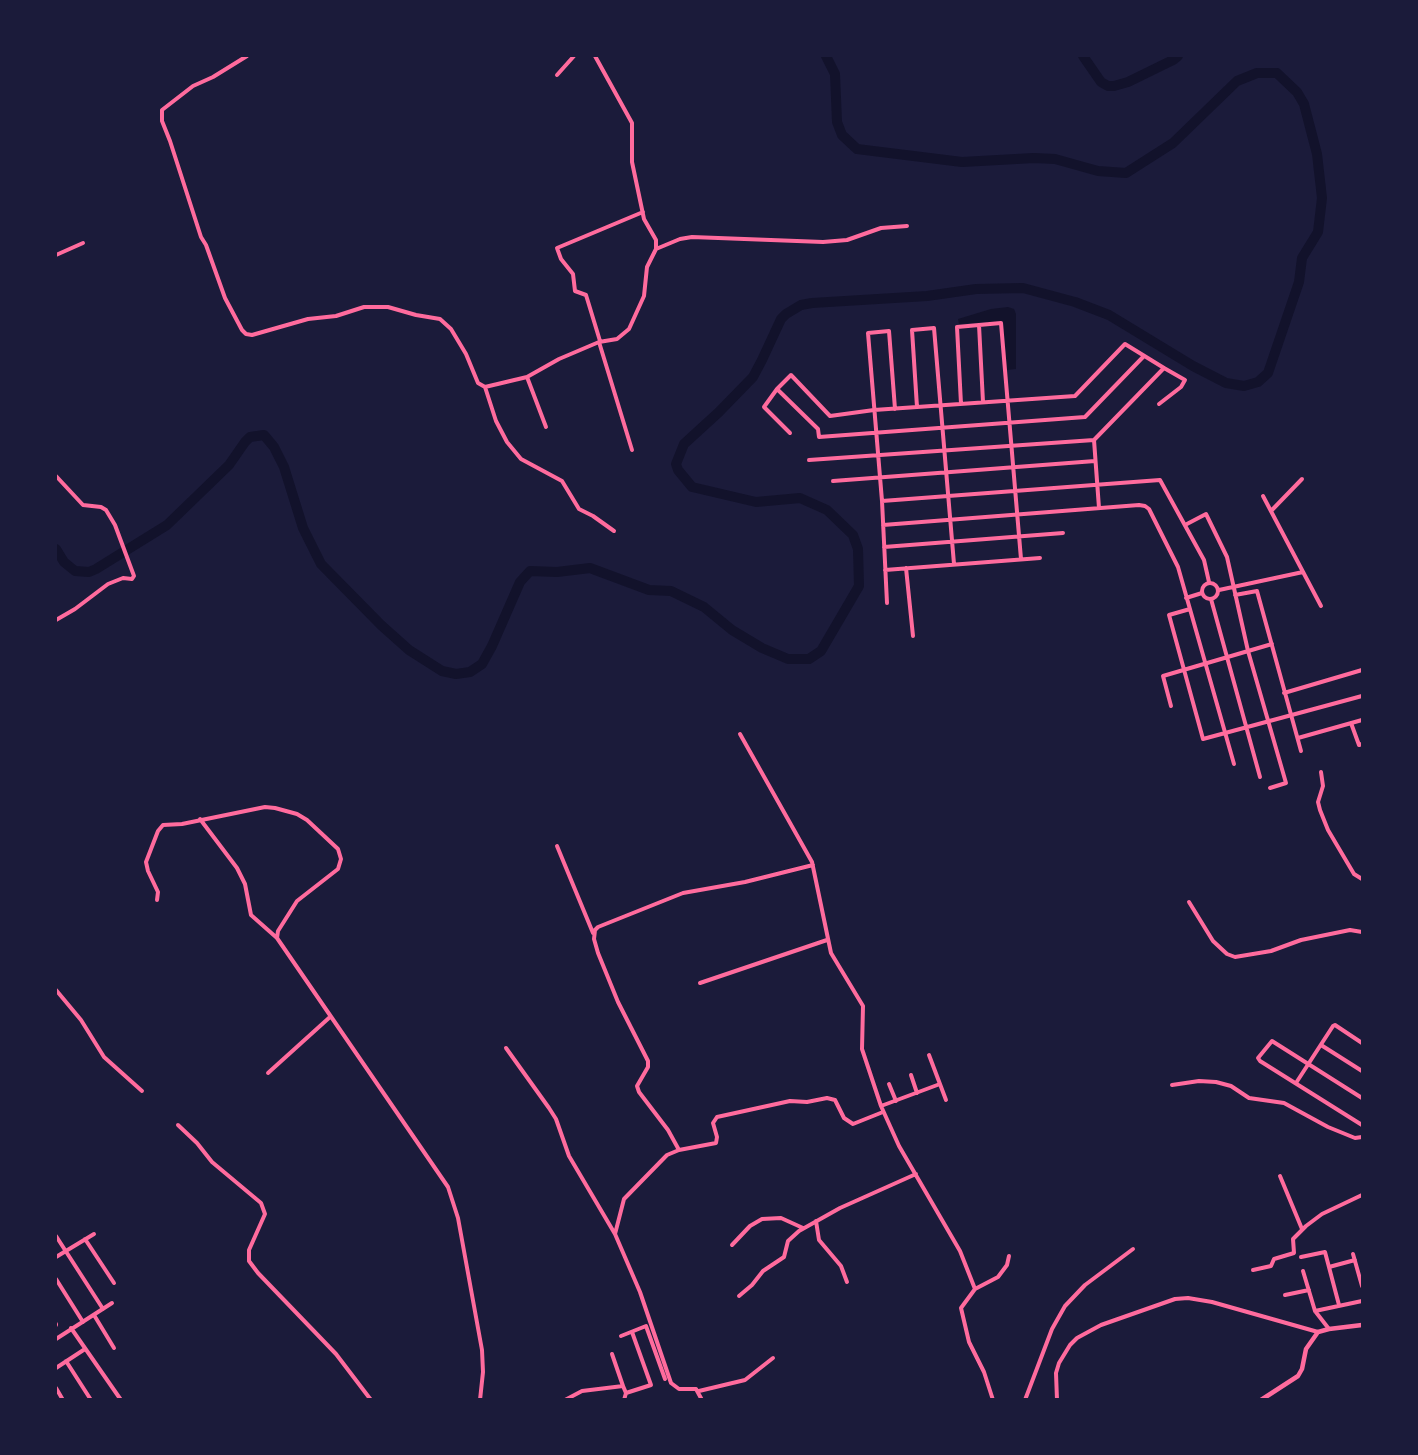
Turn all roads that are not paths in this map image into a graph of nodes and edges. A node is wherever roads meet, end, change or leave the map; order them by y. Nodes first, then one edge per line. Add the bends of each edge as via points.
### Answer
1 (248, 56) edge
2 (574, 56) edge
3 (595, 56) edge
4 (557, 75) dead end
5 (643, 212) junction
6 (908, 226) dead end
7 (83, 243) dead end
8 (656, 249) junction
9 (56, 255) edge
10 (979, 325) junction
11 (599, 341) junction
12 (1144, 356) junction
13 (1164, 368) junction
14 (526, 377) junction
15 (485, 387) junction
16 (777, 389) junction
17 (1007, 400) junction
18 (983, 402) junction
19 (961, 404) junction
20 (1159, 404) dead end
21 (940, 406) junction
22 (917, 407) junction
23 (895, 409) junction
24 (874, 410) junction
25 (1009, 423) junction
26 (546, 427) dead end
27 (942, 428) junction
28 (790, 433) dead end
29 (876, 433) junction
30 (1094, 440) junction
31 (1011, 446) junction
32 (632, 450) dead end
33 (944, 451) junction
34 (878, 456) junction
35 (809, 460) dead end
36 (1095, 461) junction
37 (1013, 468) junction
38 (946, 473) junction
39 (56, 476) edge
40 (880, 478) junction
41 (1302, 479) dead end
42 (833, 481) dead end
43 (1097, 485) junction
44 (1015, 491) junction
45 (949, 496) junction
46 (1263, 496) dead end
47 (882, 501) junction
48 (1099, 508) junction
49 (1271, 511) junction
50 (1017, 514) junction
51 (951, 519) junction
52 (883, 525) junction
53 (1185, 525) junction
54 (614, 531) dead end
55 (1063, 533) dead end
56 (1019, 537) junction
57 (953, 542) junction
58 (884, 547) junction
59 (1040, 558) dead end
60 (1021, 560) junction
61 (954, 564) junction
62 (906, 568) junction
63 (885, 570) junction
64 (1303, 572) junction
65 (1209, 582) junction
66 (1233, 585) junction
67 (1219, 590) junction
68 (1203, 593) junction
69 (1235, 595) junction
70 (1186, 598) junction
71 (1211, 599) junction
72 (887, 603) dead end
73 (1321, 606) dead end
74 (1190, 609) junction
75 (56, 620) edge
76 (914, 636) dead end
77 (1272, 645) junction
78 (1248, 651) junction
79 (1228, 657) junction
80 (1206, 664) junction
81 (1184, 670) junction
82 (1362, 670) edge
83 (1284, 693) junction
84 (1362, 696) edge
85 (1170, 706) dead end
86 (1291, 716) junction
87 (1362, 720) edge
88 (1268, 722) junction
89 (1351, 723) junction
90 (1246, 728) junction
91 (1225, 733) junction
92 (740, 735) dead end
93 (1298, 738) junction
94 (1362, 744) edge
95 (1301, 751) dead end
96 (1234, 764) dead end
97 (1321, 772) dead end
98 (1260, 777) dead end
99 (1270, 788) dead end
100 (200, 819) junction
101 (557, 846) dead end
102 (813, 865) junction
103 (1362, 879) edge
104 (157, 900) dead end
105 (1189, 902) dead end
106 (1362, 932) edge
107 (594, 934) junction
108 (277, 938) junction
109 (827, 940) junction
110 (700, 983) dead end
111 (56, 990) edge
112 (330, 1017) junction
113 (1362, 1043) edge
114 (1321, 1045) junction
115 (506, 1048) dead end
116 (929, 1055) dead end
117 (1308, 1064) junction
118 (1362, 1071) edge
119 (268, 1073) dead end
120 (911, 1075) dead end
121 (1296, 1083) junction
122 (889, 1084) dead end
123 (940, 1084) junction
124 (1173, 1085) dead end
125 (142, 1091) dead end
126 (917, 1093) junction
127 (1362, 1098) edge
128 (946, 1100) dead end
129 (896, 1101) junction
130 (881, 1106) junction
131 (884, 1112) junction
132 (178, 1125) dead end
133 (1362, 1125) edge
134 (1362, 1137) edge
135 (679, 1150) junction
136 (915, 1174) junction
137 (1280, 1176) dead end
138 (1362, 1195) edge
139 (816, 1221) junction
140 (803, 1228) junction
141 (1302, 1229) junction
142 (94, 1234) dead end
143 (615, 1234) junction
144 (56, 1236) edge
145 (86, 1239) junction
146 (732, 1245) dead end
147 (1133, 1249) dead end
148 (66, 1251) junction
149 (1353, 1254) dead end
150 (1010, 1256) dead end
151 (56, 1257) edge
152 (1301, 1257) dead end
153 (1355, 1260) junction
154 (1329, 1267) junction
155 (1253, 1270) dead end
156 (1303, 1271) dead end
157 (56, 1279) edge
158 (114, 1282) dead end
159 (847, 1282) dead end
160 (1362, 1286) edge
161 (975, 1288) junction
162 (1309, 1290) junction
163 (1285, 1295) dead end
164 (739, 1296) dead end
165 (1362, 1300) edge
166 (112, 1303) dead end
167 (1340, 1305) junction
168 (103, 1309) junction
169 (1315, 1311) junction
170 (94, 1315) junction
171 (83, 1322) junction
172 (1362, 1324) edge
173 (71, 1328) junction
174 (1329, 1329) junction
175 (632, 1332) junction
176 (1318, 1332) junction
177 (621, 1336) dead end
178 (56, 1339) edge
179 (85, 1348) junction
180 (114, 1348) dead end
181 (612, 1354) dead end
182 (773, 1358) dead end
183 (66, 1361) junction
184 (56, 1368) edge
185 (666, 1379) dead end
186 (623, 1386) junction
187 (56, 1388) edge
188 (699, 1391) junction
189 (626, 1393) junction
190 (1263, 1399) edge
191 (63, 1400) edge
192 (90, 1400) edge
193 (121, 1400) edge
194 (371, 1400) edge
195 (480, 1400) edge
196 (565, 1400) edge
197 (624, 1400) edge
198 (702, 1400) edge
199 (993, 1400) edge
200 (1025, 1400) edge
201 (1057, 1400) edge

1 - 15 street via 194,86 162,110 162,122 201,237 242,330 252,335 364,307 388,307 440,319 451,329 478,383
2 - 4 street
3 - 5 street via 632,123 632,162
5 - 8 street
5 - 11 street via 557,248 573,275 575,291 586,296
6 - 8 street via 881,228 847,240 823,242 693,237
7 - 9 street
8 - 11 street via 647,267 644,296 629,329 617,339
10 - 17 street via 1001,323
10 - 18 street
10 - 19 street via 957,327
11 - 14 street
11 - 32 street
12 - 13 street
12 - 17 street via 1125,344 1075,396
12 - 25 street via 1085,417
13 - 20 street via 1185,380
13 - 30 street
14 - 15 street
14 - 26 street
15 - 54 street via 496,421 521,459 562,481 579,509
16 - 24 street via 791,375 830,416
16 - 28 street via 764,407
16 - 29 street via 818,429 819,437
17 - 18 street
17 - 25 street
18 - 19 street
19 - 21 street
21 - 22 street
21 - 22 street via 934,328 912,330
21 - 27 street
22 - 23 street
23 - 24 street
23 - 24 street via 889,331 868,333
24 - 29 street
25 - 27 street
25 - 31 street
27 - 29 street
27 - 33 street
29 - 34 street
30 - 31 street
30 - 36 street
31 - 33 street
31 - 37 street
33 - 34 street
33 - 38 street
34 - 35 street
34 - 40 street
36 - 37 street
36 - 43 street
37 - 38 street
37 - 44 street
38 - 40 street
38 - 45 street
39 - 75 street via 84,506 105,509 133,570 132,579 108,584
40 - 42 street
40 - 47 street
41 - 49 street
43 - 44 street
43 - 48 street
43 - 53 street via 1160,480
44 - 45 street
44 - 50 street
45 - 47 street
45 - 51 street
46 - 49 street
47 - 52 street
48 - 50 street
48 - 70 street via 1139,505 1149,509 1178,567
49 - 64 street
50 - 51 street
50 - 56 street
51 - 52 street
51 - 57 street
52 - 58 street
53 - 65 street via 1204,560
53 - 66 street via 1206,514 1227,556
55 - 56 street
56 - 57 street
56 - 60 street
57 - 58 street
57 - 61 street
58 - 63 street
59 - 60 street
60 - 61 street
61 - 62 street
62 - 63 street
62 - 76 street
63 - 72 street
64 - 66 street
64 - 73 street
65 - 67 street
65 - 68 street via 1203,586
66 - 67 street
66 - 69 street
67 - 71 street
68 - 70 street
68 - 71 street
69 - 77 street via 1257,591
69 - 78 street
70 - 74 street
71 - 79 street
74 - 80 street
74 - 81 street via 1169,615
77 - 78 street
77 - 83 street
78 - 79 street
78 - 88 street
79 - 80 street
79 - 90 street
80 - 81 street
80 - 91 street
81 - 85 street via 1163,676
81 - 91 street via 1203,740
82 - 83 street
83 - 86 street
84 - 86 street
86 - 88 street
86 - 93 street
87 - 89 street
88 - 90 street
88 - 99 street via 1286,783
89 - 93 street
89 - 94 street via 1359,745
90 - 91 street
90 - 98 street
91 - 96 street
92 - 102 street
93 - 95 street
97 - 103 street via 1323,786 1318,802 1324,820 1354,874
100 - 104 street via 160,828 146,861 158,892
100 - 108 street via 237,868 245,884 251,915
100 - 108 street via 275,807 307,820 338,849 338,869 297,902
101 - 107 street
102 - 107 street via 683,893 598,927
102 - 109 street
105 - 106 street via 1213,941 1235,957 1350,930
107 - 135 street via 618,1002 648,1061 637,1086 639,1092
108 - 112 street
109 - 110 street
109 - 130 street via 835,963 862,1006 862,1049
111 - 125 street via 104,1057
112 - 119 street
112 - 195 street via 451,1193 484,1359
113 - 114 street via 1335,1025
114 - 117 street
114 - 118 street
115 - 143 street via 556,1119 569,1156
116 - 123 street
117 - 121 street
117 - 121 street via 1272,1041 1258,1058
117 - 127 street
120 - 126 street
121 - 133 street
122 - 129 street
123 - 126 street
123 - 128 street
124 - 134 street via 1199,1081 1231,1086 1249,1098 1284,1103 1328,1127
126 - 129 street
129 - 130 street
130 - 131 street
131 - 135 street via 853,1124 844,1118 833,1098 790,1101 717,1117 713,1123 716,1143
131 - 136 street
132 - 194 street via 261,1203 265,1214 249,1250 249,1261 325,1341
135 - 143 street via 667,1155 624,1199
136 - 139 street
136 - 161 street via 960,1251
137 - 141 street
138 - 141 street via 1322,1214
139 - 140 street
139 - 159 street via 819,1240 841,1266
140 - 146 street via 781,1218 762,1219
140 - 164 street via 788,1241 784,1257 763,1271
141 - 155 street via 1293,1239 1294,1253 1274,1259 1271,1266
142 - 145 street
143 - 188 street via 671,1383 680,1389
144 - 148 street
145 - 148 street
145 - 158 street
147 - 200 street via 1065,1306
148 - 151 street
148 - 168 street
149 - 153 street
150 - 161 street via 998,1277
152 - 154 street via 1325,1252
153 - 154 street
153 - 160 street
154 - 167 street
156 - 162 street
157 - 171 street
161 - 199 street via 961,1306 961,1312
162 - 163 street
162 - 169 street
165 - 167 street
166 - 168 street
167 - 169 street
168 - 170 street
169 - 174 street
170 - 171 street
170 - 180 street
171 - 173 street
172 - 174 street
173 - 178 street
173 - 179 street
174 - 176 street
175 - 177 street
175 - 185 street via 646,1326
175 - 189 street via 651,1384
176 - 190 street via 1306,1349 1298,1376
176 - 201 street via 1212,1302 1175,1299 1101,1325 1077,1338 1056,1373
179 - 183 street
179 - 193 street
181 - 186 street
182 - 188 street via 745,1380
183 - 184 street
183 - 192 street
186 - 189 street
186 - 196 street via 582,1391
187 - 191 street
188 - 198 street
189 - 197 street

